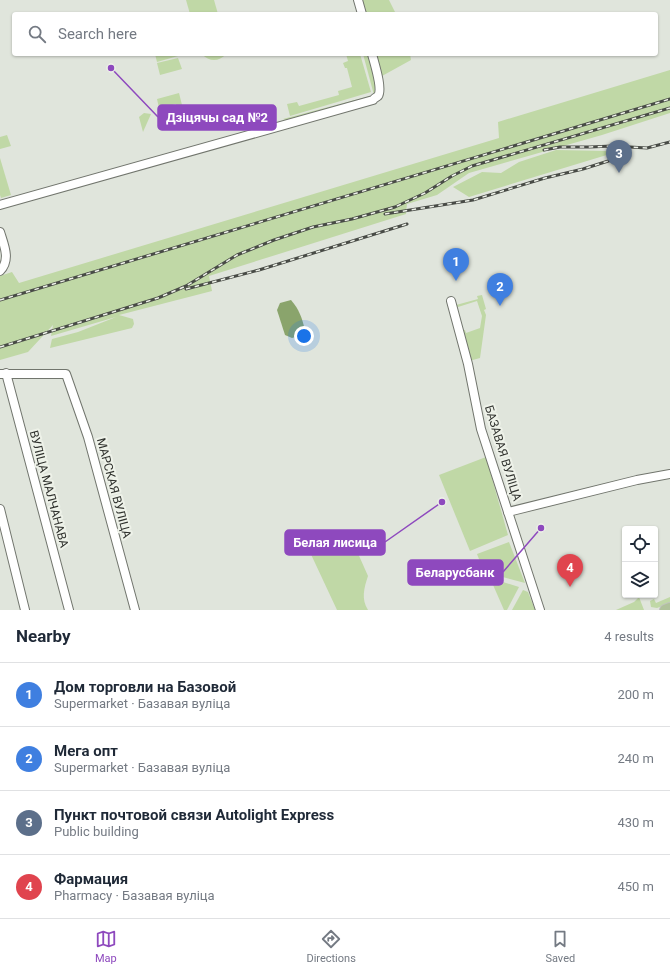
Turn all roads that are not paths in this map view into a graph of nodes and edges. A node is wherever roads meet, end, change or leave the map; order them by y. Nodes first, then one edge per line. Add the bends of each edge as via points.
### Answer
1 (358, 0) edge
2 (361, 12) edge
3 (372, 56) edge
4 (0, 205) edge
5 (0, 232) edge
6 (0, 271) edge
7 (451, 301) dead end
8 (3, 374) edge
9 (670, 474) edge
10 (0, 510) edge
11 (508, 512) junction
12 (670, 608) edge
13 (25, 610) edge
14 (69, 610) edge
15 (135, 610) edge
16 (540, 610) edge
17 (665, 610) edge

1 - 2 street
3 - 4 street via 380,86 380,92 373,100
5 - 6 street via 6,256
7 - 11 street, БАЗАВАЯ ВУЛІЦА via 482,429
8 - 14 street, ВУЛІЦА МАЛЧАНАВА
8 - 15 street, МАРСКАЯ ВУЛІЦА via 66,374 88,437
9 - 11 street
10 - 13 street
11 - 16 street, БАЗАВАЯ ВУЛІЦА
12 - 17 main road

